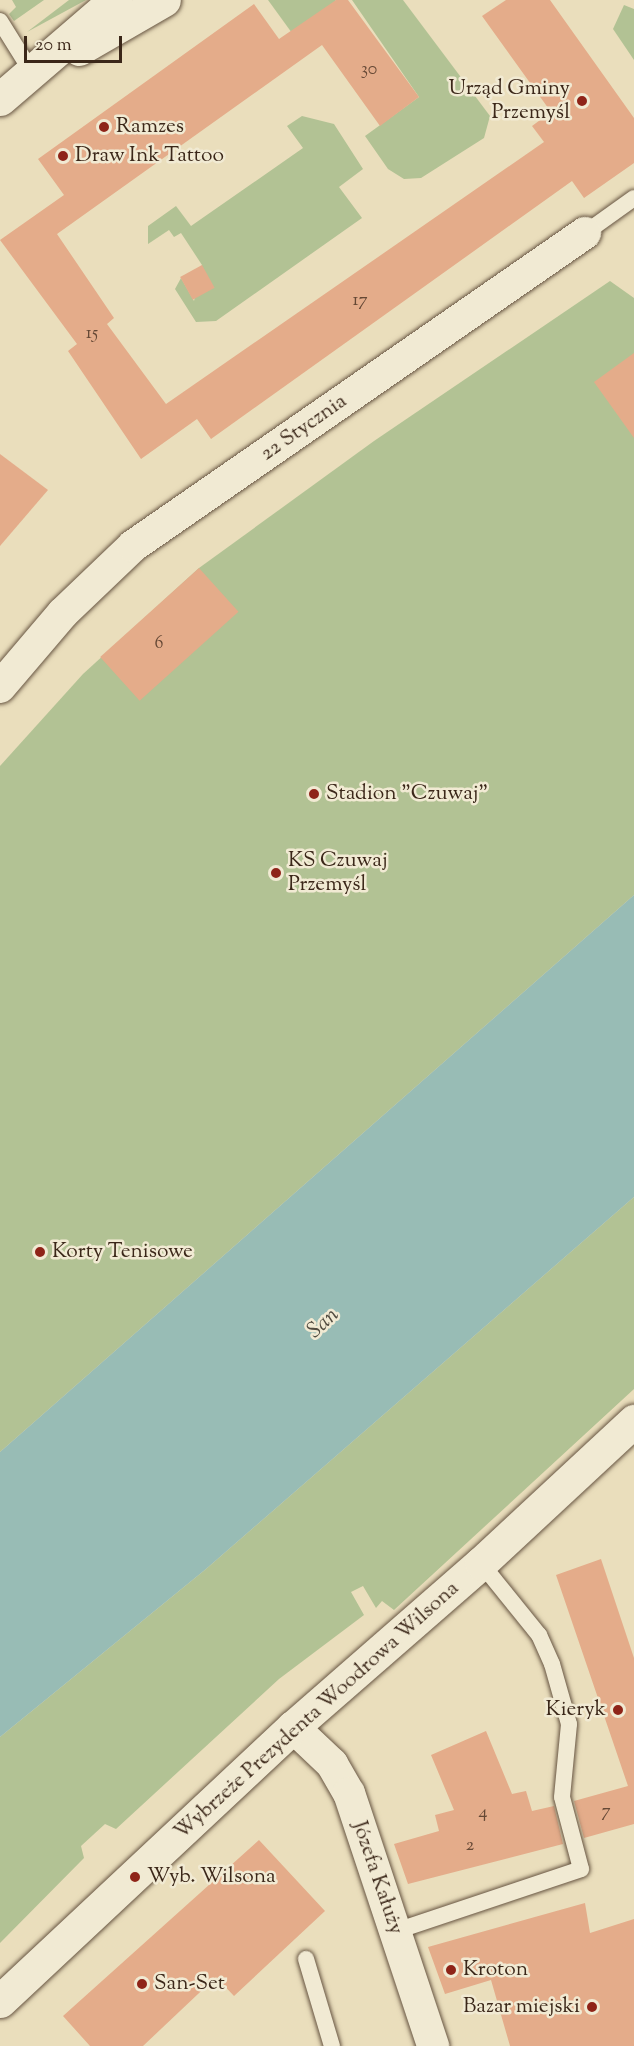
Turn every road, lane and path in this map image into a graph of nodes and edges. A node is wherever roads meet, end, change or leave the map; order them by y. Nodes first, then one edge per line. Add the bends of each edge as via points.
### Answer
1 (115, 0) edge
2 (164, 0) edge
3 (0, 21) edge
4 (33, 74) junction
5 (0, 99) edge
6 (634, 198) edge
7 (585, 233) joint
8 (0, 687) edge
9 (634, 1420) edge
10 (481, 1563) junction
11 (293, 1727) junction
12 (396, 1931) junction
13 (306, 1959) dead end
14 (0, 2001) edge
15 (332, 2046) edge
16 (433, 2046) edge

1 - 4 street
2 - 4 street
3 - 4 lane
4 - 5 street
6 - 7 lane, 22 Stycznia
7 - 8 street, 22 Stycznia via 133,546 63,613
9 - 10 street, Wybrzeże Prezydenta Woodrowa Wilsona
10 - 11 street, Wybrzeże Prezydenta Woodrowa Wilsona
10 - 12 lane via 539,1635 552,1664 569,1724 562,1797 581,1869
11 - 12 street, Józefa Kałuży via 332,1764 349,1793
11 - 14 street, Wybrzeże Prezydenta Woodrowa Wilsona
12 - 16 street, Józefa Kałuży
13 - 15 lane

